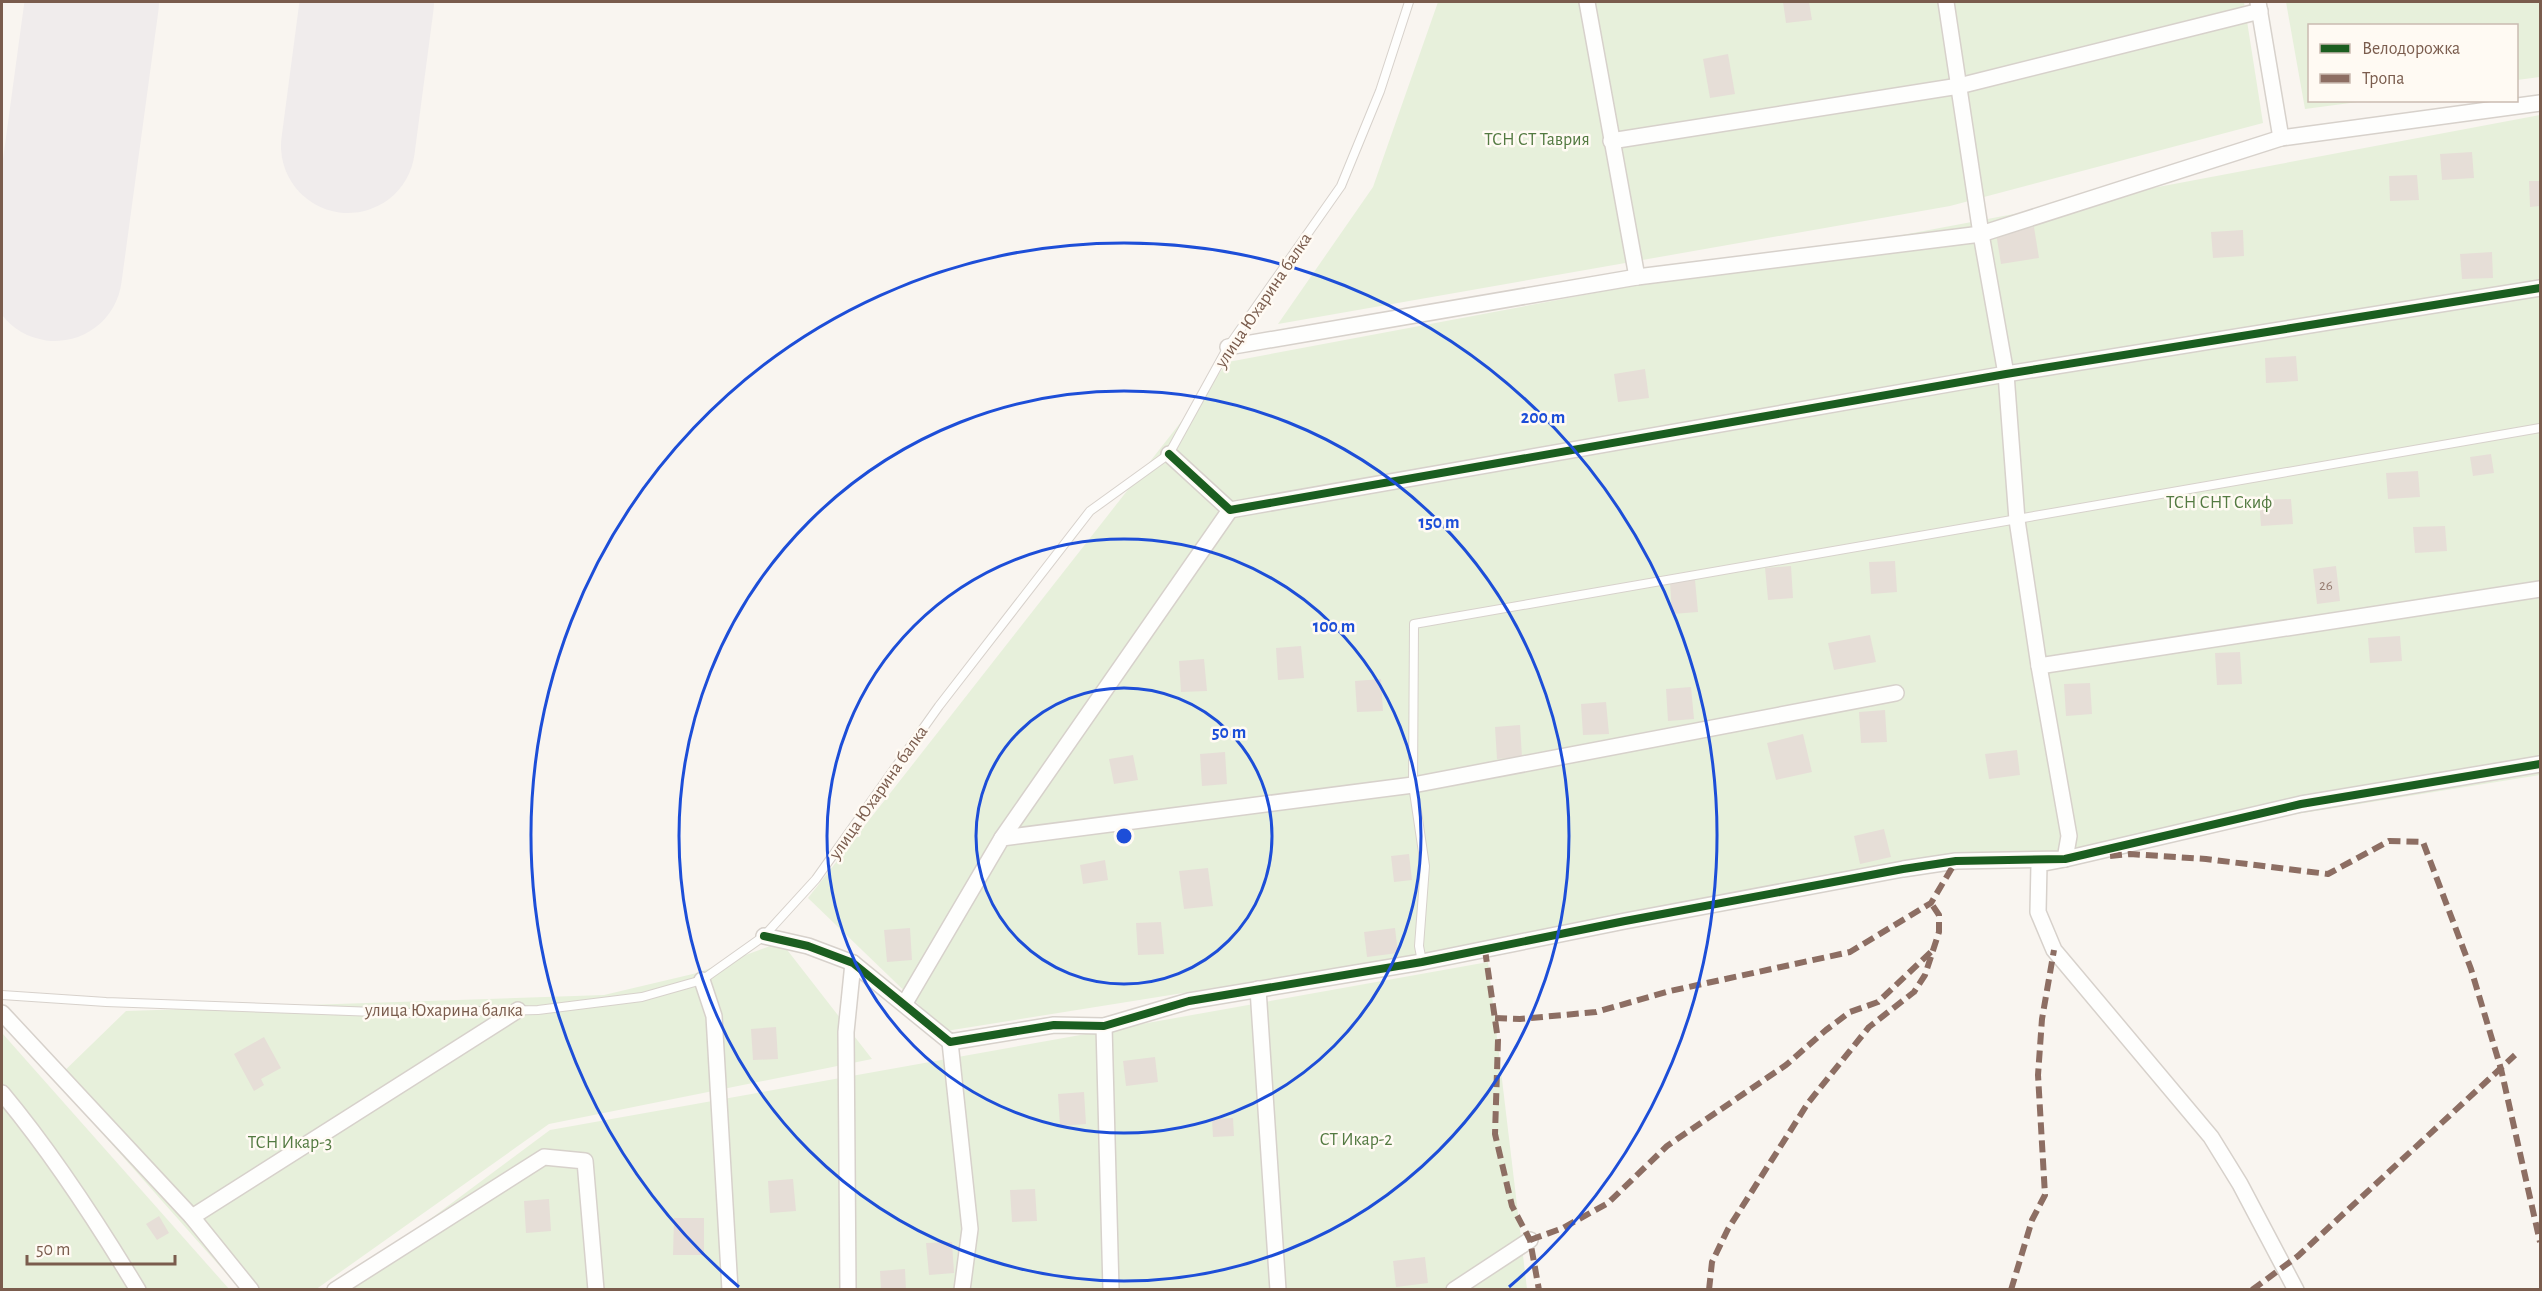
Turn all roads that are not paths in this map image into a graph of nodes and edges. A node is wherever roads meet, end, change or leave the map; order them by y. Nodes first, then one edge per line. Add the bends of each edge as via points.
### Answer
1 (1409, 2) edge
2 (1587, 2) edge
3 (1946, 2) edge
4 (2259, 6) edge
5 (1959, 86) junction
6 (2541, 103) edge
7 (2281, 138) junction
8 (1611, 141) junction
9 (1981, 234) junction
10 (1637, 277) junction
11 (2541, 288) edge
12 (1228, 346) junction
13 (2006, 374) junction
14 (2541, 428) edge
15 (1169, 454) junction
16 (1230, 510) junction
17 (2017, 520) junction
18 (2541, 589) edge
19 (2038, 666) junction
20 (1896, 693) dead end
21 (2541, 764) edge
22 (1413, 785) junction
23 (1002, 838) junction
24 (2065, 859) junction
25 (764, 936) junction
26 (1422, 962) junction
27 (853, 963) junction
28 (702, 980) junction
29 (1258, 989) junction
30 (2, 995) edge
31 (905, 1003) junction
32 (518, 1010) junction
33 (2, 1013) edge
34 (1104, 1026) junction
35 (950, 1042) junction
36 (2, 1094) edge
37 (192, 1217) junction
38 (1530, 1240) dead end
39 (138, 1290) edge
40 (250, 1290) edge
41 (335, 1290) edge
42 (596, 1290) edge
43 (730, 1290) edge
44 (848, 1290) edge
45 (962, 1290) edge
46 (1111, 1290) edge
47 (1278, 1290) edge
48 (1454, 1290) edge
49 (2296, 1290) edge

1 - 12 lane, улица Юхарина балка via 1380,91 1341,186
2 - 8 street
3 - 5 street
4 - 5 street
4 - 7 street
5 - 8 street
5 - 9 street
6 - 7 street
7 - 9 street
8 - 10 street
9 - 10 street
9 - 13 street
10 - 12 street
11 - 13 street
12 - 15 lane, улица Юхарина балка
13 - 16 street
13 - 17 street
14 - 17 lane
15 - 16 street
15 - 25 lane, улица Юхарина балка via 1090,511 939,706 816,879
16 - 23 street
17 - 19 street
17 - 22 lane via 1414,624
18 - 19 street
19 - 24 street via 2069,836
20 - 22 street
21 - 24 street via 2301,804
22 - 23 street
22 - 26 lane via 1425,866 1419,946
23 - 31 street
24 - 26 street via 1956,861 1903,869
24 - 49 street via 2039,864 2038,912 2054,950 2211,1137
25 - 27 street
25 - 28 lane, улица Юхарина балка
26 - 29 street
27 - 31 street
27 - 44 street via 846,1032
28 - 32 lane, улица Юхарина балка via 642,998
28 - 43 street via 714,1016
29 - 34 street via 1189,1001
29 - 47 street
30 - 32 lane, улица Юхарина балка via 403,1013
31 - 35 street
32 - 37 street
33 - 37 street
34 - 35 street via 1054,1025
34 - 46 street
35 - 45 street via 970,1229
36 - 39 street via 28,1124
37 - 40 street
38 - 48 street
41 - 42 street via 544,1157 585,1161

